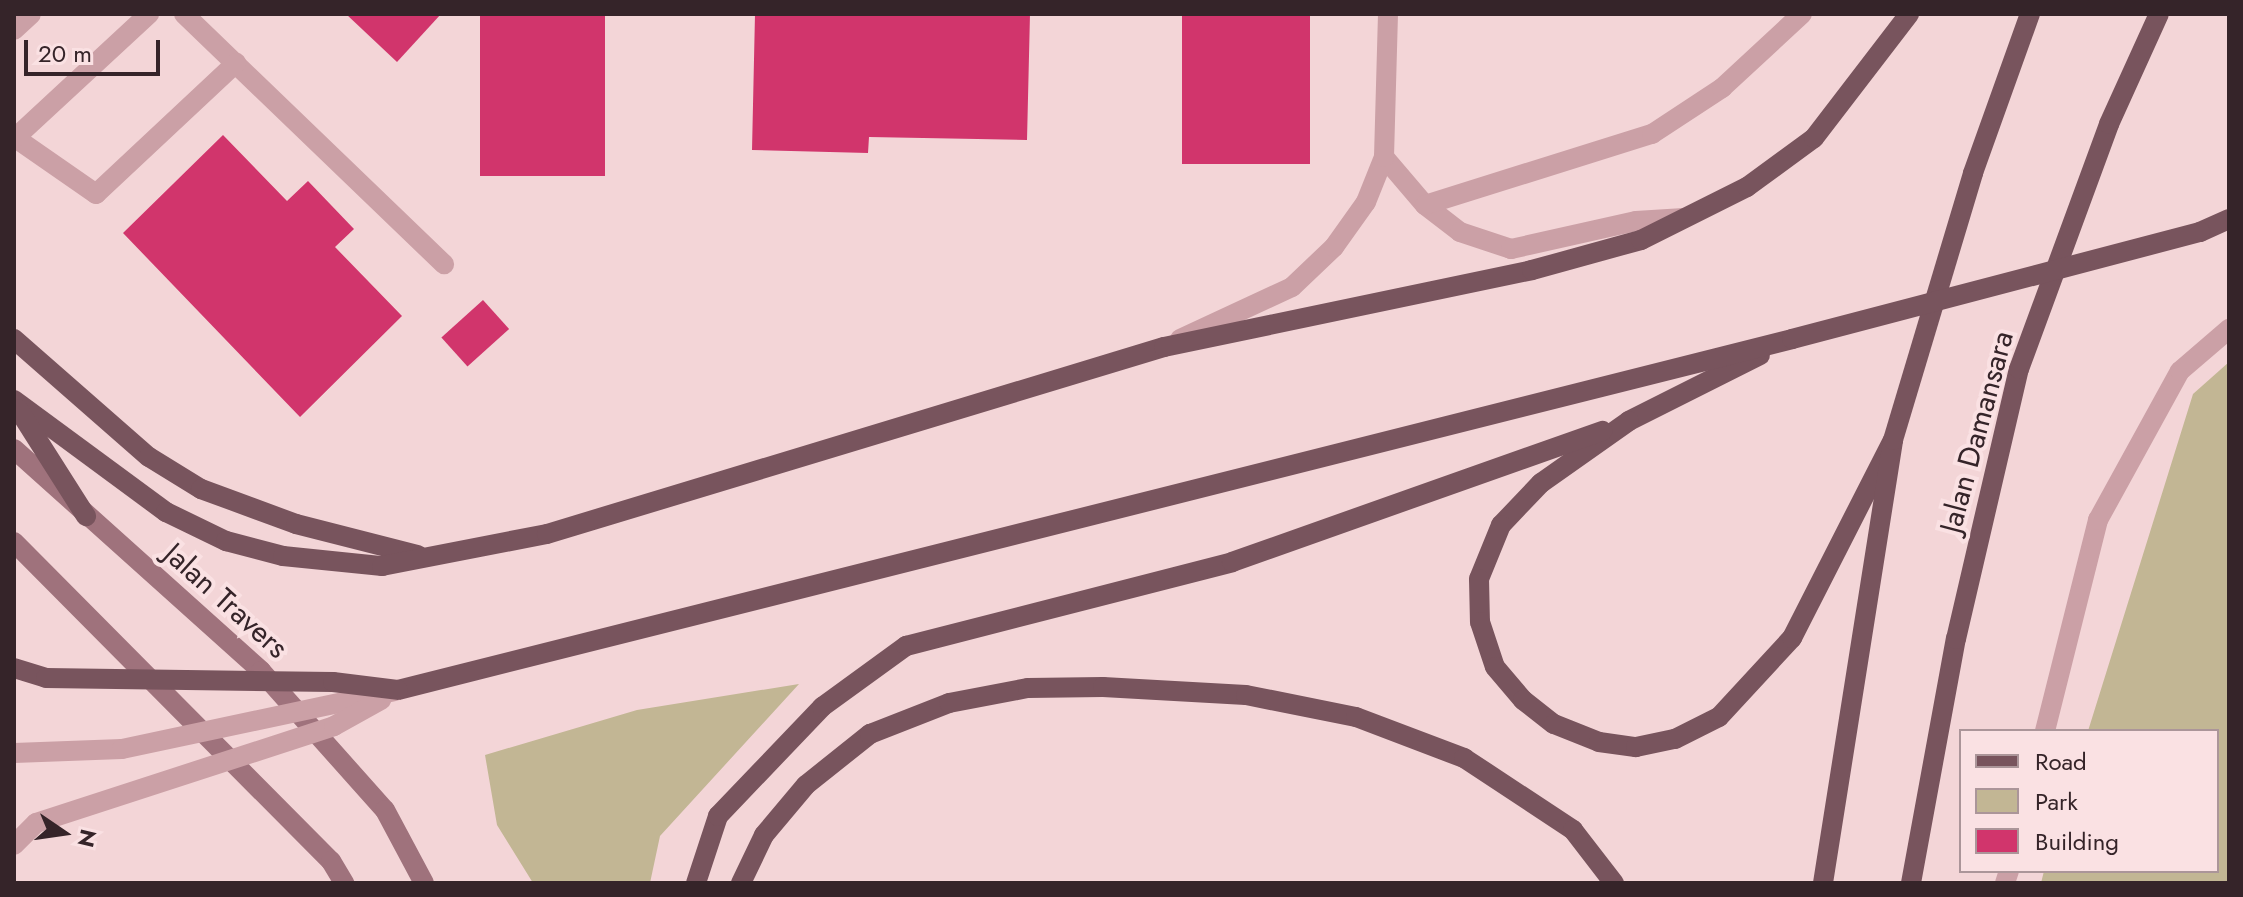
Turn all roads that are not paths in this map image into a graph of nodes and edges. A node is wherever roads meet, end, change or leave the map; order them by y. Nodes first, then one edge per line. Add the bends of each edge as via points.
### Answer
1 (31, 14) edge
2 (149, 14) edge
3 (184, 14) edge
4 (1388, 14) edge
5 (1802, 14) edge
6 (1909, 14) edge
7 (2030, 14) edge
8 (2159, 14) edge
9 (14, 30) edge
10 (236, 63) junction
11 (14, 138) edge
12 (1384, 157) junction
13 (1425, 205) junction
14 (1684, 218) junction
15 (2229, 219) edge
16 (444, 264) dead end
17 (2229, 329) edge
18 (14, 339) edge
19 (1792, 339) junction
20 (1164, 347) junction
21 (14, 401) edge
22 (1629, 421) junction
23 (1893, 440) junction
24 (14, 449) edge
25 (86, 516) junction
26 (14, 542) edge
27 (426, 557) junction
28 (14, 668) edge
29 (398, 690) junction
30 (2046, 729) edge
31 (14, 753) edge
32 (14, 845) edge
33 (344, 883) edge
34 (424, 883) edge
35 (696, 883) edge
36 (741, 883) edge
37 (1614, 883) edge
38 (1823, 883) edge
39 (1911, 883) edge

1 - 9 street
2 - 11 street
3 - 10 street
4 - 12 street
5 - 13 street via 1722,88 1652,134
6 - 14 main road via 1814,138 1747,187
7 - 23 main road via 1973,173
8 - 39 main road, Jalan Damansara via 2109,124 2019,369 1956,639
10 - 11 street via 96,194
10 - 16 street
12 - 13 street
12 - 20 street via 1350,225 1292,287
13 - 14 street via 1460,232 1511,249 1636,221
14 - 20 main road via 1592,257
15 - 19 main road, bridge via 2200,232
17 - 30 street via 2180,371 2098,520
18 - 27 main road via 149,457 201,489 296,524
19 - 22 main road
19 - 29 main road
20 - 27 main road via 547,534
21 - 25 main road
21 - 27 main road via 166,512 226,541 340,566
22 - 23 main road via 1541,483 1501,525 1479,579 1480,622 1495,667 1523,700 1577,733 1636,747 1675,739 1719,717 1755,684 1792,638 1827,577
22 - 35 main road via 1232,562 906,646 822,707 718,816
23 - 38 main road
24 - 25 main road, Jalan Travers
25 - 34 main road, Jalan Travers via 261,671 385,810
26 - 33 main road via 331,861
28 - 29 main road, bridge via 46,678 333,682
29 - 31 street, bridge via 122,749
29 - 32 street, bridge via 334,726 36,823
36 - 37 main road via 764,835 806,785 870,734 949,703 1028,688 1103,687 1246,695 1356,717 1464,758 1573,830

